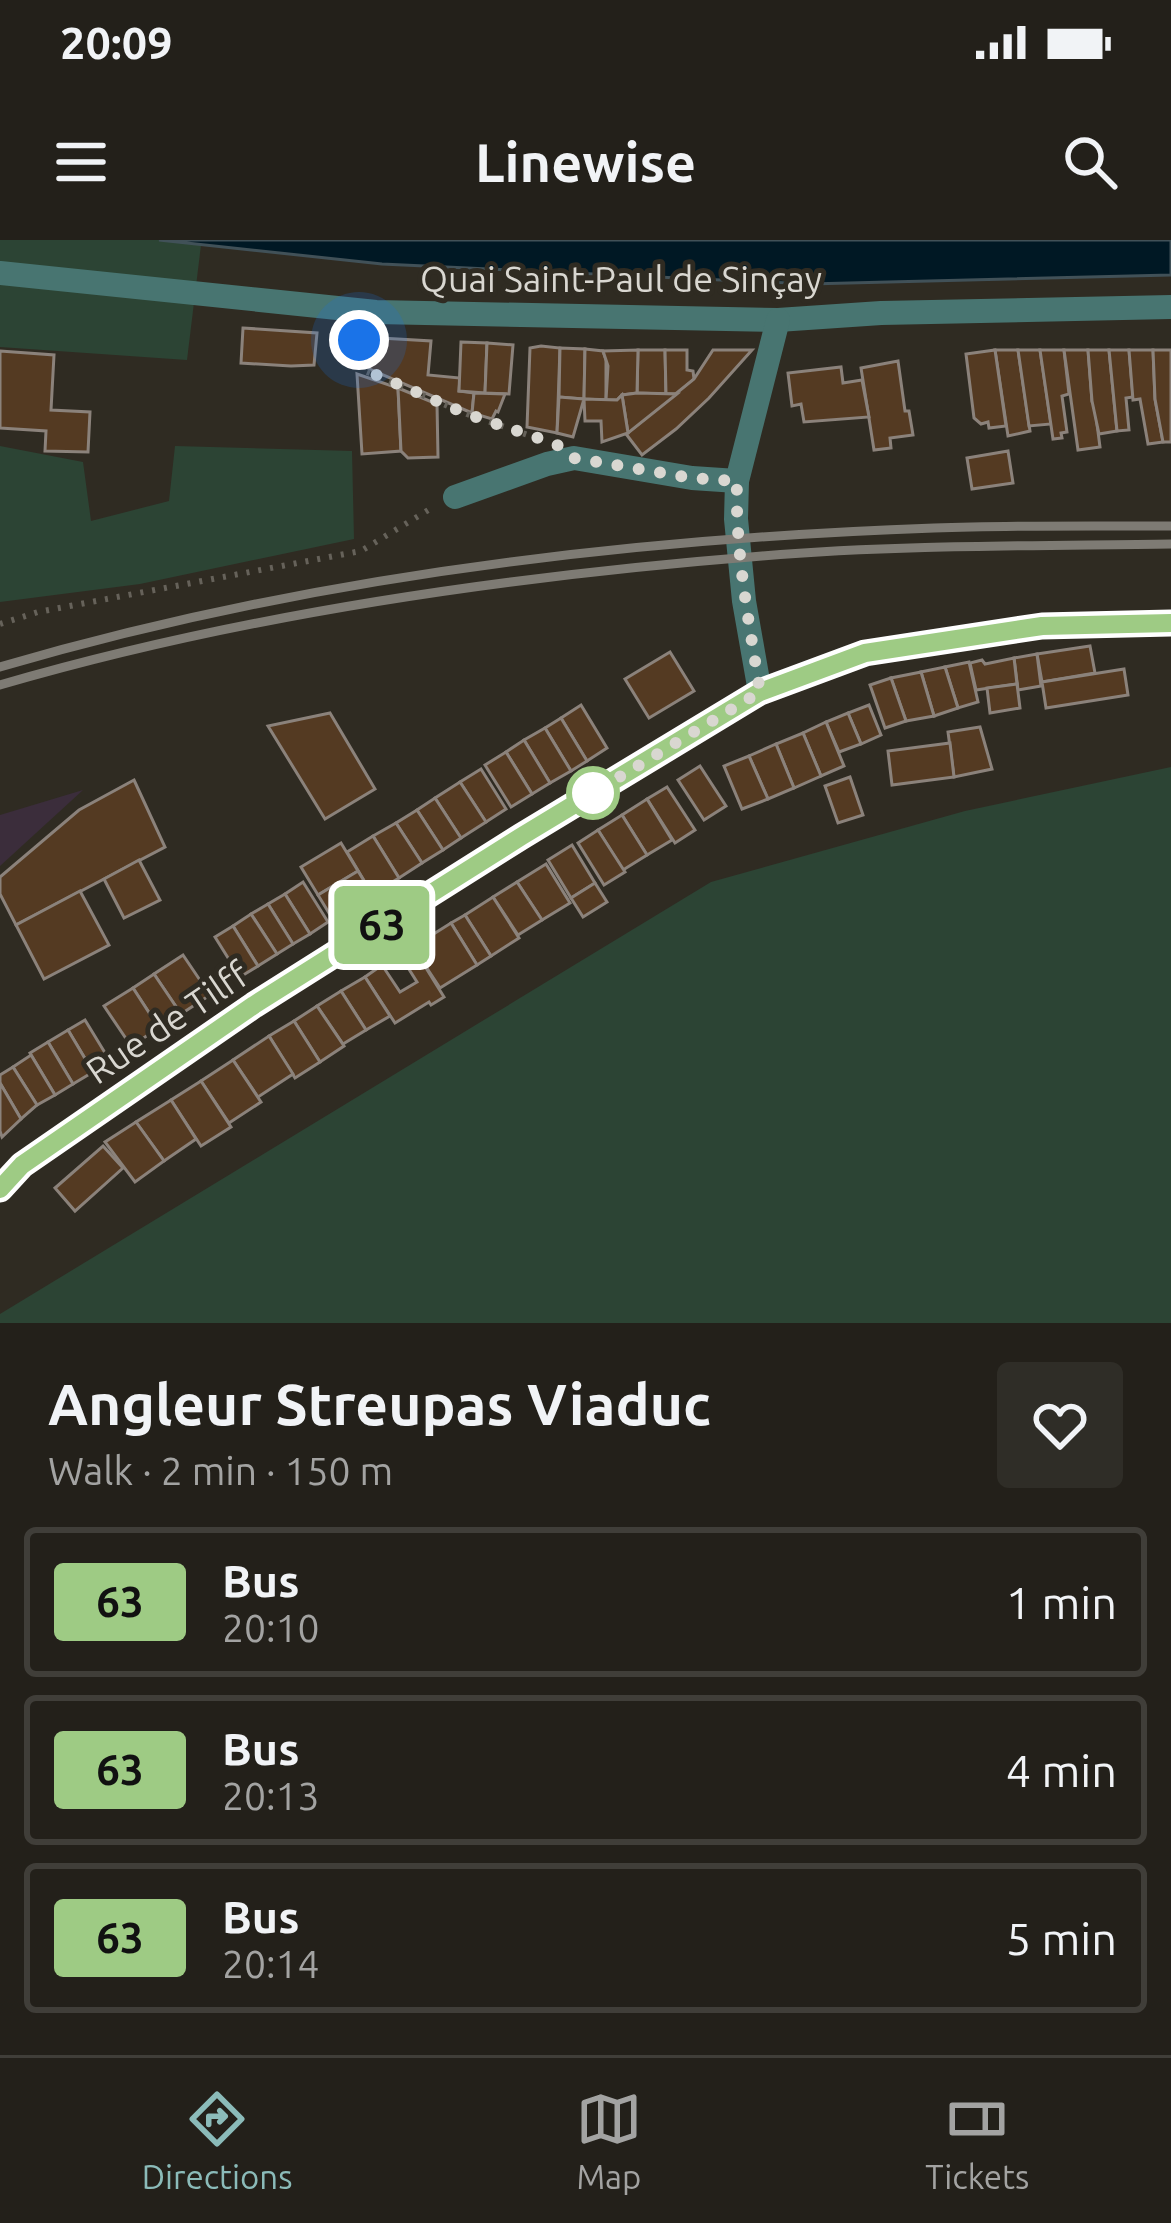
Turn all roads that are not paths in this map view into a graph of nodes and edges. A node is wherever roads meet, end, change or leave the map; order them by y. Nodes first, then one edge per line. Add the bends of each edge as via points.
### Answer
1 (0, 273) edge
2 (1171, 307) edge
3 (778, 320) junction
4 (737, 481) junction
5 (455, 497) road end
6 (1171, 623) edge
7 (760, 692) junction
8 (0, 1189) edge

1 - 3 street, Quai Saint-Paul de Sinçay via 352,310
2 - 3 street, Quai Saint-Paul de Sinçay
3 - 4 street
4 - 5 street via 574,458
4 - 7 street
6 - 7 main road, Rue de Tilff via 1042,626 865,653
7 - 8 main road, Rue de Tilff via 254,1005 22,1165

